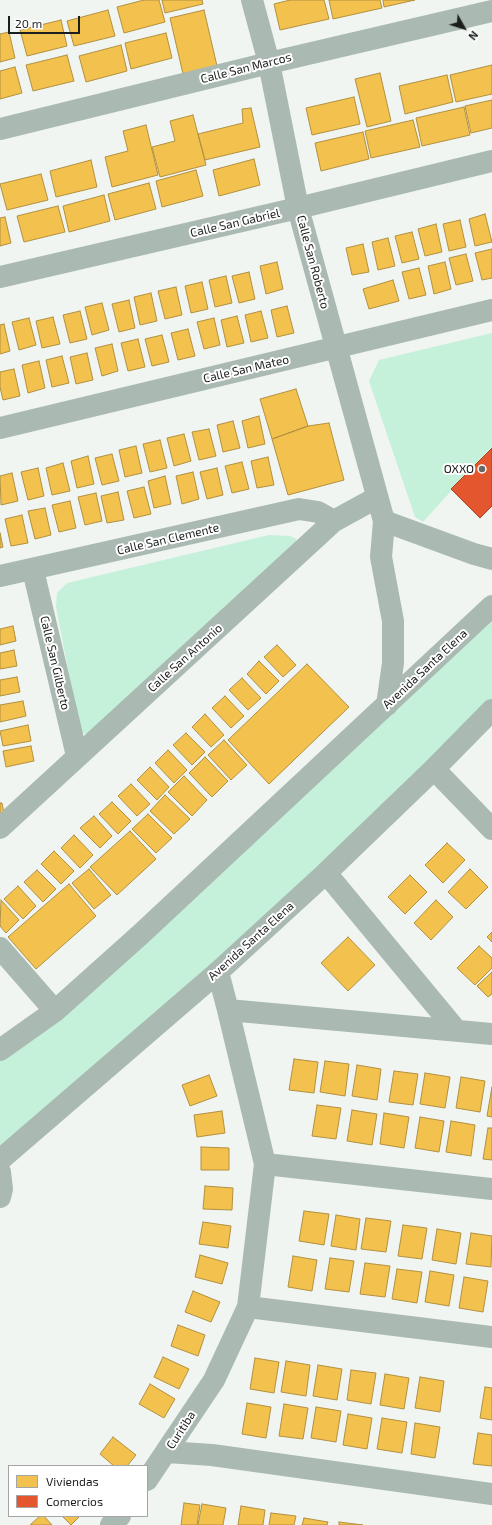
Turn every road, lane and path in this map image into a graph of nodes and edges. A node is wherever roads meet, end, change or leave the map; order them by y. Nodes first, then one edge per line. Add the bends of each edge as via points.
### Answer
1 (252, 0) edge
2 (492, 11) edge
3 (269, 63) junction
4 (0, 129) edge
5 (492, 161) edge
6 (298, 208) junction
7 (0, 277) edge
8 (492, 310) edge
9 (336, 348) junction
10 (0, 428) edge
11 (376, 498) junction
12 (334, 521) junction
13 (384, 521) junction
14 (492, 559) edge
15 (33, 570) junction
16 (0, 576) edge
17 (492, 606) edge
18 (387, 705) junction
19 (492, 710) edge
20 (77, 756) junction
21 (434, 769) junction
22 (0, 828) edge
23 (492, 829) edge
24 (326, 873) junction
25 (0, 948) edge
26 (218, 972) junction
27 (228, 1010) junction
28 (55, 1011) junction
29 (456, 1030) junction
30 (492, 1034) edge
31 (0, 1050) edge
32 (0, 1160) edge
33 (265, 1164) junction
34 (0, 1172) edge
35 (492, 1189) edge
36 (0, 1197) edge
37 (248, 1307) junction
38 (492, 1337) edge
39 (167, 1452) junction
40 (148, 1479) edge
41 (492, 1494) edge
42 (119, 1517) edge
43 (111, 1525) edge

1 - 3 street, Calle San Roberto
2 - 3 street, Calle San Marcos
3 - 4 street, Calle San Marcos
3 - 6 street, Calle San Roberto
5 - 6 street, Calle San Gabriel
6 - 7 street, Calle San Gabriel
6 - 9 street, Calle San Roberto
8 - 9 street, Calle San Mateo
9 - 10 street, Calle San Mateo
9 - 11 street, Calle San Roberto
11 - 12 street, Calle San Antonio
11 - 13 street, Calle San Roberto
12 - 15 street, Calle San Clemente via 318,512 299,509
12 - 20 street, Calle San Antonio
13 - 14 street
13 - 18 street, Calle San Roberto via 381,556 393,621 393,664
15 - 16 street, Calle San Clemente
15 - 20 street, Calle San Gilberto
17 - 18 street, Avenida Santa Elena
18 - 28 street, Avenida Santa Elena via 142,934
19 - 21 street, Avenida Santa Elena
20 - 22 street, Calle San Antonio
21 - 23 street
21 - 24 street, Avenida Santa Elena
24 - 26 street, Avenida Santa Elena
24 - 29 street
25 - 28 street
26 - 27 street
26 - 32 street, Avenida Santa Elena
27 - 29 street
27 - 33 street
28 - 31 street, Avenida Santa Elena
29 - 30 street
33 - 35 street
33 - 37 street, Curitiba
34 - 36 street
37 - 38 street
37 - 39 street, Curitiba via 214,1380
39 - 40 street, Curitiba
39 - 41 street via 212,1455
42 - 43 street

